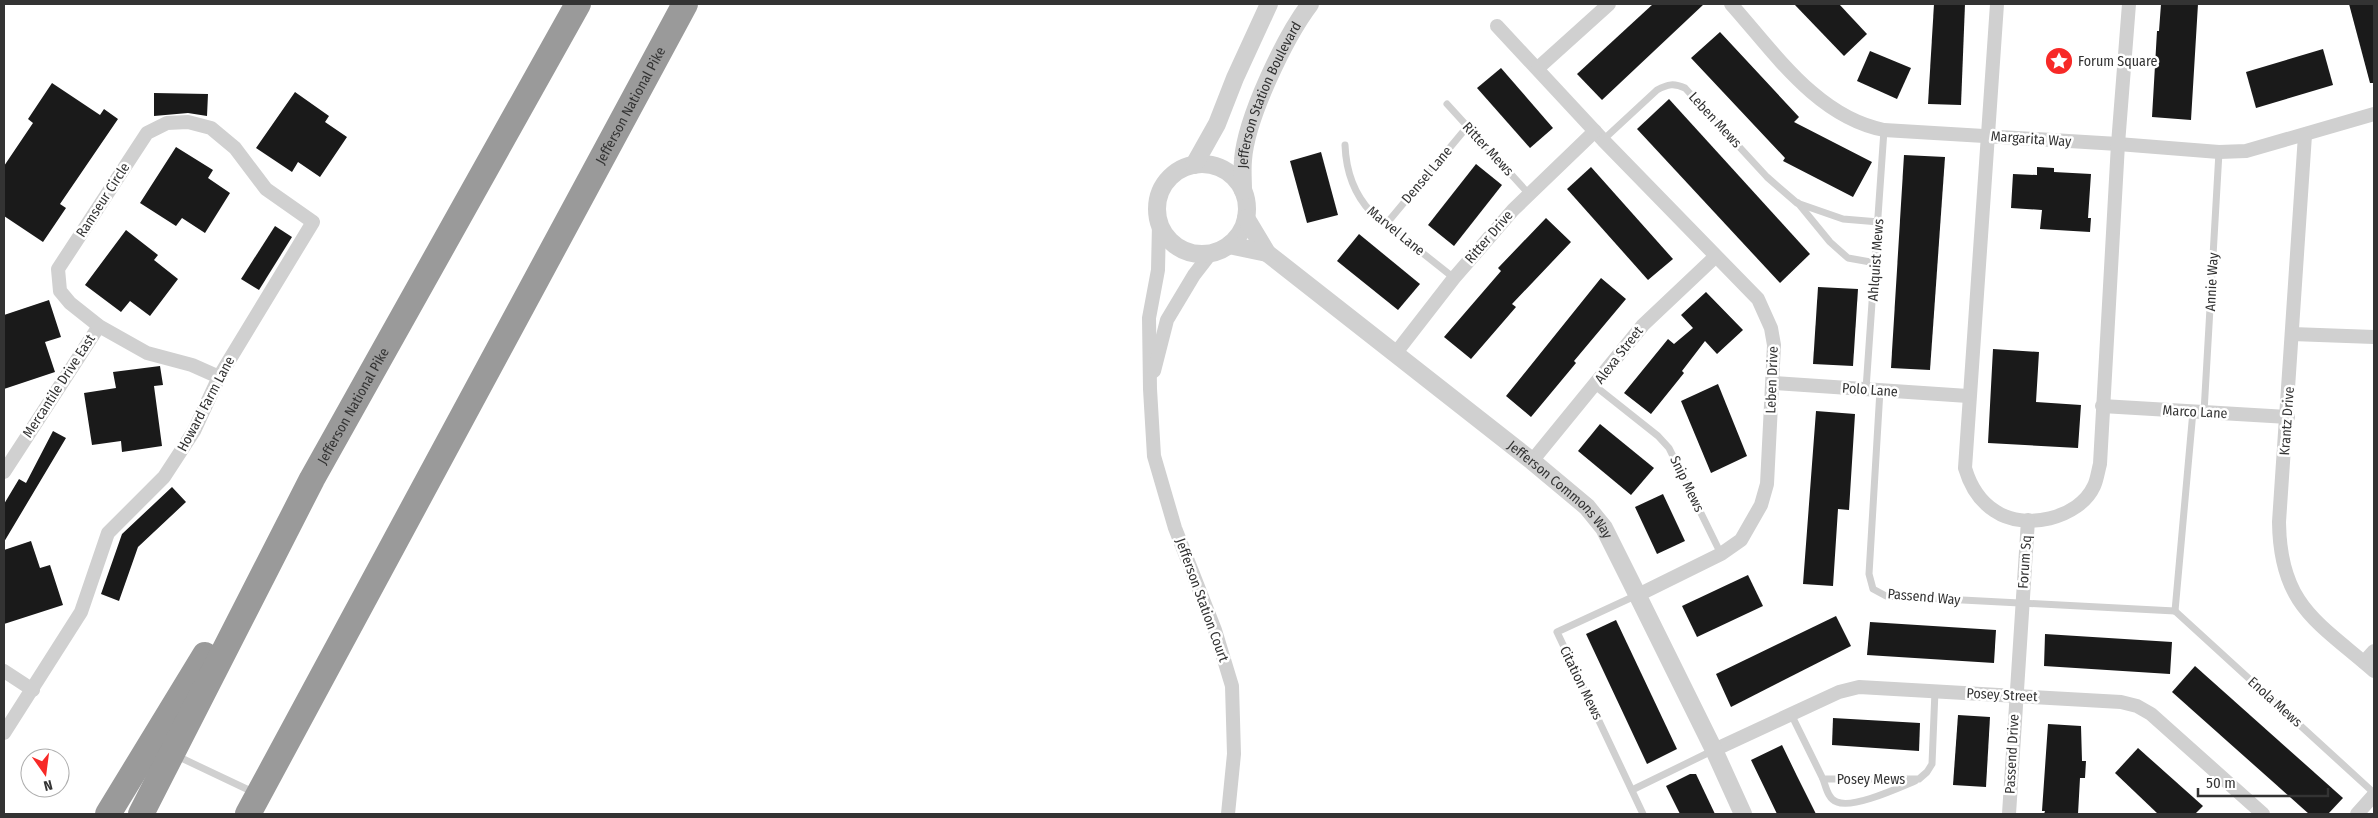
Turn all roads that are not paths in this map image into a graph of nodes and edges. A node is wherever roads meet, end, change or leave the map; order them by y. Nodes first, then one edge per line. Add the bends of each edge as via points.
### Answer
1 (578, 4) edge
2 (685, 4) edge
3 (1269, 4) edge
4 (1310, 4) edge
5 (1609, 4) edge
6 (1731, 4) edge
7 (1997, 4) edge
8 (2129, 4) edge
9 (1497, 26) dead end
10 (1538, 68) junction
11 (1447, 104) dead end
12 (2374, 114) edge
13 (1467, 127) junction
14 (1884, 130) junction
15 (2305, 135) junction
16 (1599, 136) junction
17 (1987, 136) junction
18 (2118, 144) junction
19 (1345, 145) dead end
20 (2219, 152) junction
21 (1194, 165) junction
22 (1243, 190) junction
23 (1528, 192) junction
24 (1798, 203) junction
25 (1246, 218) junction
26 (313, 222) joint
27 (1879, 222) junction
28 (1387, 223) junction
29 (1160, 224) junction
30 (1229, 245) junction
31 (1210, 253) junction
32 (1267, 253) junction
33 (1715, 257) junction
34 (1876, 264) junction
35 (1454, 278) junction
36 (99, 326) junction
37 (2292, 334) junction
38 (2374, 337) edge
39 (1395, 354) junction
40 (219, 377) junction
41 (1773, 384) junction
42 (1595, 386) junction
43 (1150, 389) junction
44 (1873, 390) junction
45 (1968, 396) junction
46 (2102, 406) junction
47 (2199, 412) junction
48 (2288, 417) junction
49 (1532, 461) junction
50 (4, 472) edge
51 (312, 479) junction
52 (2028, 520) junction
53 (1721, 554) junction
54 (1638, 594) junction
55 (2022, 604) junction
56 (2176, 611) junction
57 (2374, 651) edge
58 (2369, 667) edge
59 (4, 671) edge
60 (33, 690) junction
61 (1935, 691) junction
62 (2016, 695) junction
63 (1791, 714) junction
64 (4, 733) edge
65 (1714, 750) junction
66 (172, 754) junction
67 (1823, 779) junction
68 (1919, 779) junction
69 (1632, 790) junction
70 (2374, 794) edge
71 (253, 805) edge
72 (108, 814) edge
73 (141, 814) edge
74 (1228, 814) edge
75 (1643, 814) edge
76 (1742, 814) edge
77 (2009, 814) edge
78 (2263, 814) edge
79 (2357, 814) edge

1 - 51 highway, Jefferson National Pike
2 - 71 highway, Jefferson National Pike
3 - 21 street via 1234,78 1217,124
4 - 22 street, Jefferson Station Boulevard via 1285,42 1249,131 1243,159
5 - 10 street
6 - 14 street, Margarita Way via 1810,91 1838,112 1865,126
7 - 17 street
8 - 18 street
9 - 10 street, Leben Drive
10 - 16 street, Leben Drive
11 - 13 lane, Ritter Mews
12 - 15 street, Margarita Way
13 - 23 lane, Ritter Mews
13 - 28 lane, Densel Lane
14 - 17 street, Margarita Way
14 - 27 lane, Ahlquist Mews
15 - 20 street, Margarita Way via 2246,151
15 - 37 street, Krantz Drive
16 - 23 street, Ritter Drive
16 - 24 lane, Leben Mews via 1657,90 1676,84 1685,88 1767,176
16 - 33 street, Leben Drive
17 - 18 street, Margarita Way
17 - 45 street
18 - 20 street, Margarita Way
18 - 46 street
19 - 28 lane, Marvel Lane via 1345,158 1360,201
20 - 47 lane, Annie Way
21 - 22 street via 1223,169
21 - 29 street via 1173,174 1164,184 1157,209
22 - 25 street
23 - 35 street, Ritter Drive
24 - 27 lane, Leben Mews via 1843,220
24 - 34 lane, Leben Mews via 1830,242 1848,258
25 - 30 street via 1243,229
25 - 32 street, Jefferson Commons Way
26 - 36 street, Ramseur Circle via 266,189 236,148 211,128 188,122 167,123 148,133 58,269 60,291
26 - 40 street, Howard Farm Lane
27 - 34 lane, Ahlquist Mews
28 - 35 lane, Marvel Lane
29 - 31 street via 1174,245 1198,254
29 - 43 street, Jefferson Station Court via 1158,270 1149,318
30 - 31 street
30 - 32 street, Jefferson Commons Way
31 - 43 street, Jefferson Station Court via 1167,320
32 - 39 street, Jefferson Commons Way
33 - 41 street, Leben Drive via 1763,309 1774,345
33 - 42 street, Alexa Street via 1651,316
34 - 44 lane, Ahlquist Mews
35 - 39 street, Ritter Drive
36 - 40 street, Ramseur Circle via 147,353 192,365
36 - 50 street, Mercantile Drive East
37 - 38 street
37 - 48 street, Krantz Drive
39 - 49 street, Jefferson Commons Way
40 - 60 street, Howard Farm Lane via 194,431 164,477 108,533 81,612
41 - 44 street, Polo Lane
41 - 53 street, Leben Drive via 1767,484 1761,505 1741,540
42 - 49 street, Alexa Street
42 - 53 lane, Snip Mews via 1669,448
43 - 74 street, Jefferson Station Court via 1154,456 1175,528 1216,630 1232,686 1234,754
44 - 45 street, Polo Lane
44 - 55 lane, Passend Way via 1869,574 1873,590 1886,596
45 - 52 street via 1964,456 1969,482 1996,512
46 - 47 street, Marco Lane
46 - 52 street via 2100,464 2094,487 2070,511 2050,519
47 - 48 street, Marco Lane
47 - 56 lane, Annie Way
48 - 58 street, Krantz Drive via 2279,522 2284,565 2294,594 2314,621
49 - 54 street, Jefferson Commons Way via 1587,507 1604,528
51 - 66 highway, Jefferson National Pike
51 - 72 highway
52 - 55 street, Forum Sq
53 - 54 street, Leben Drive
54 - 65 street, Jefferson Commons Way
54 - 69 lane, Citation Mews via 1556,632
55 - 56 lane, Passend Way
55 - 62 street, Passend Drive
56 - 70 lane, Enola Mews
57 - 58 street
59 - 60 street
60 - 64 street, Howard Farm Lane
61 - 62 street, Posey Street
61 - 63 street, Posey Street via 1859,687 1839,692
61 - 68 lane, Posey Mews via 1932,764
62 - 77 street, Passend Drive
62 - 78 street, Posey Street via 2121,702 2137,706 2151,714
63 - 65 street, Posey Street
63 - 67 lane, Posey Mews
65 - 69 lane
65 - 76 street, Jefferson Commons Way
66 - 71 lane
66 - 73 highway, Jefferson National Pike
67 - 68 lane, Posey Mews
67 - 68 lane, Posey Mews via 1830,797 1837,803 1884,794
69 - 75 lane, Citation Mews
70 - 79 street

